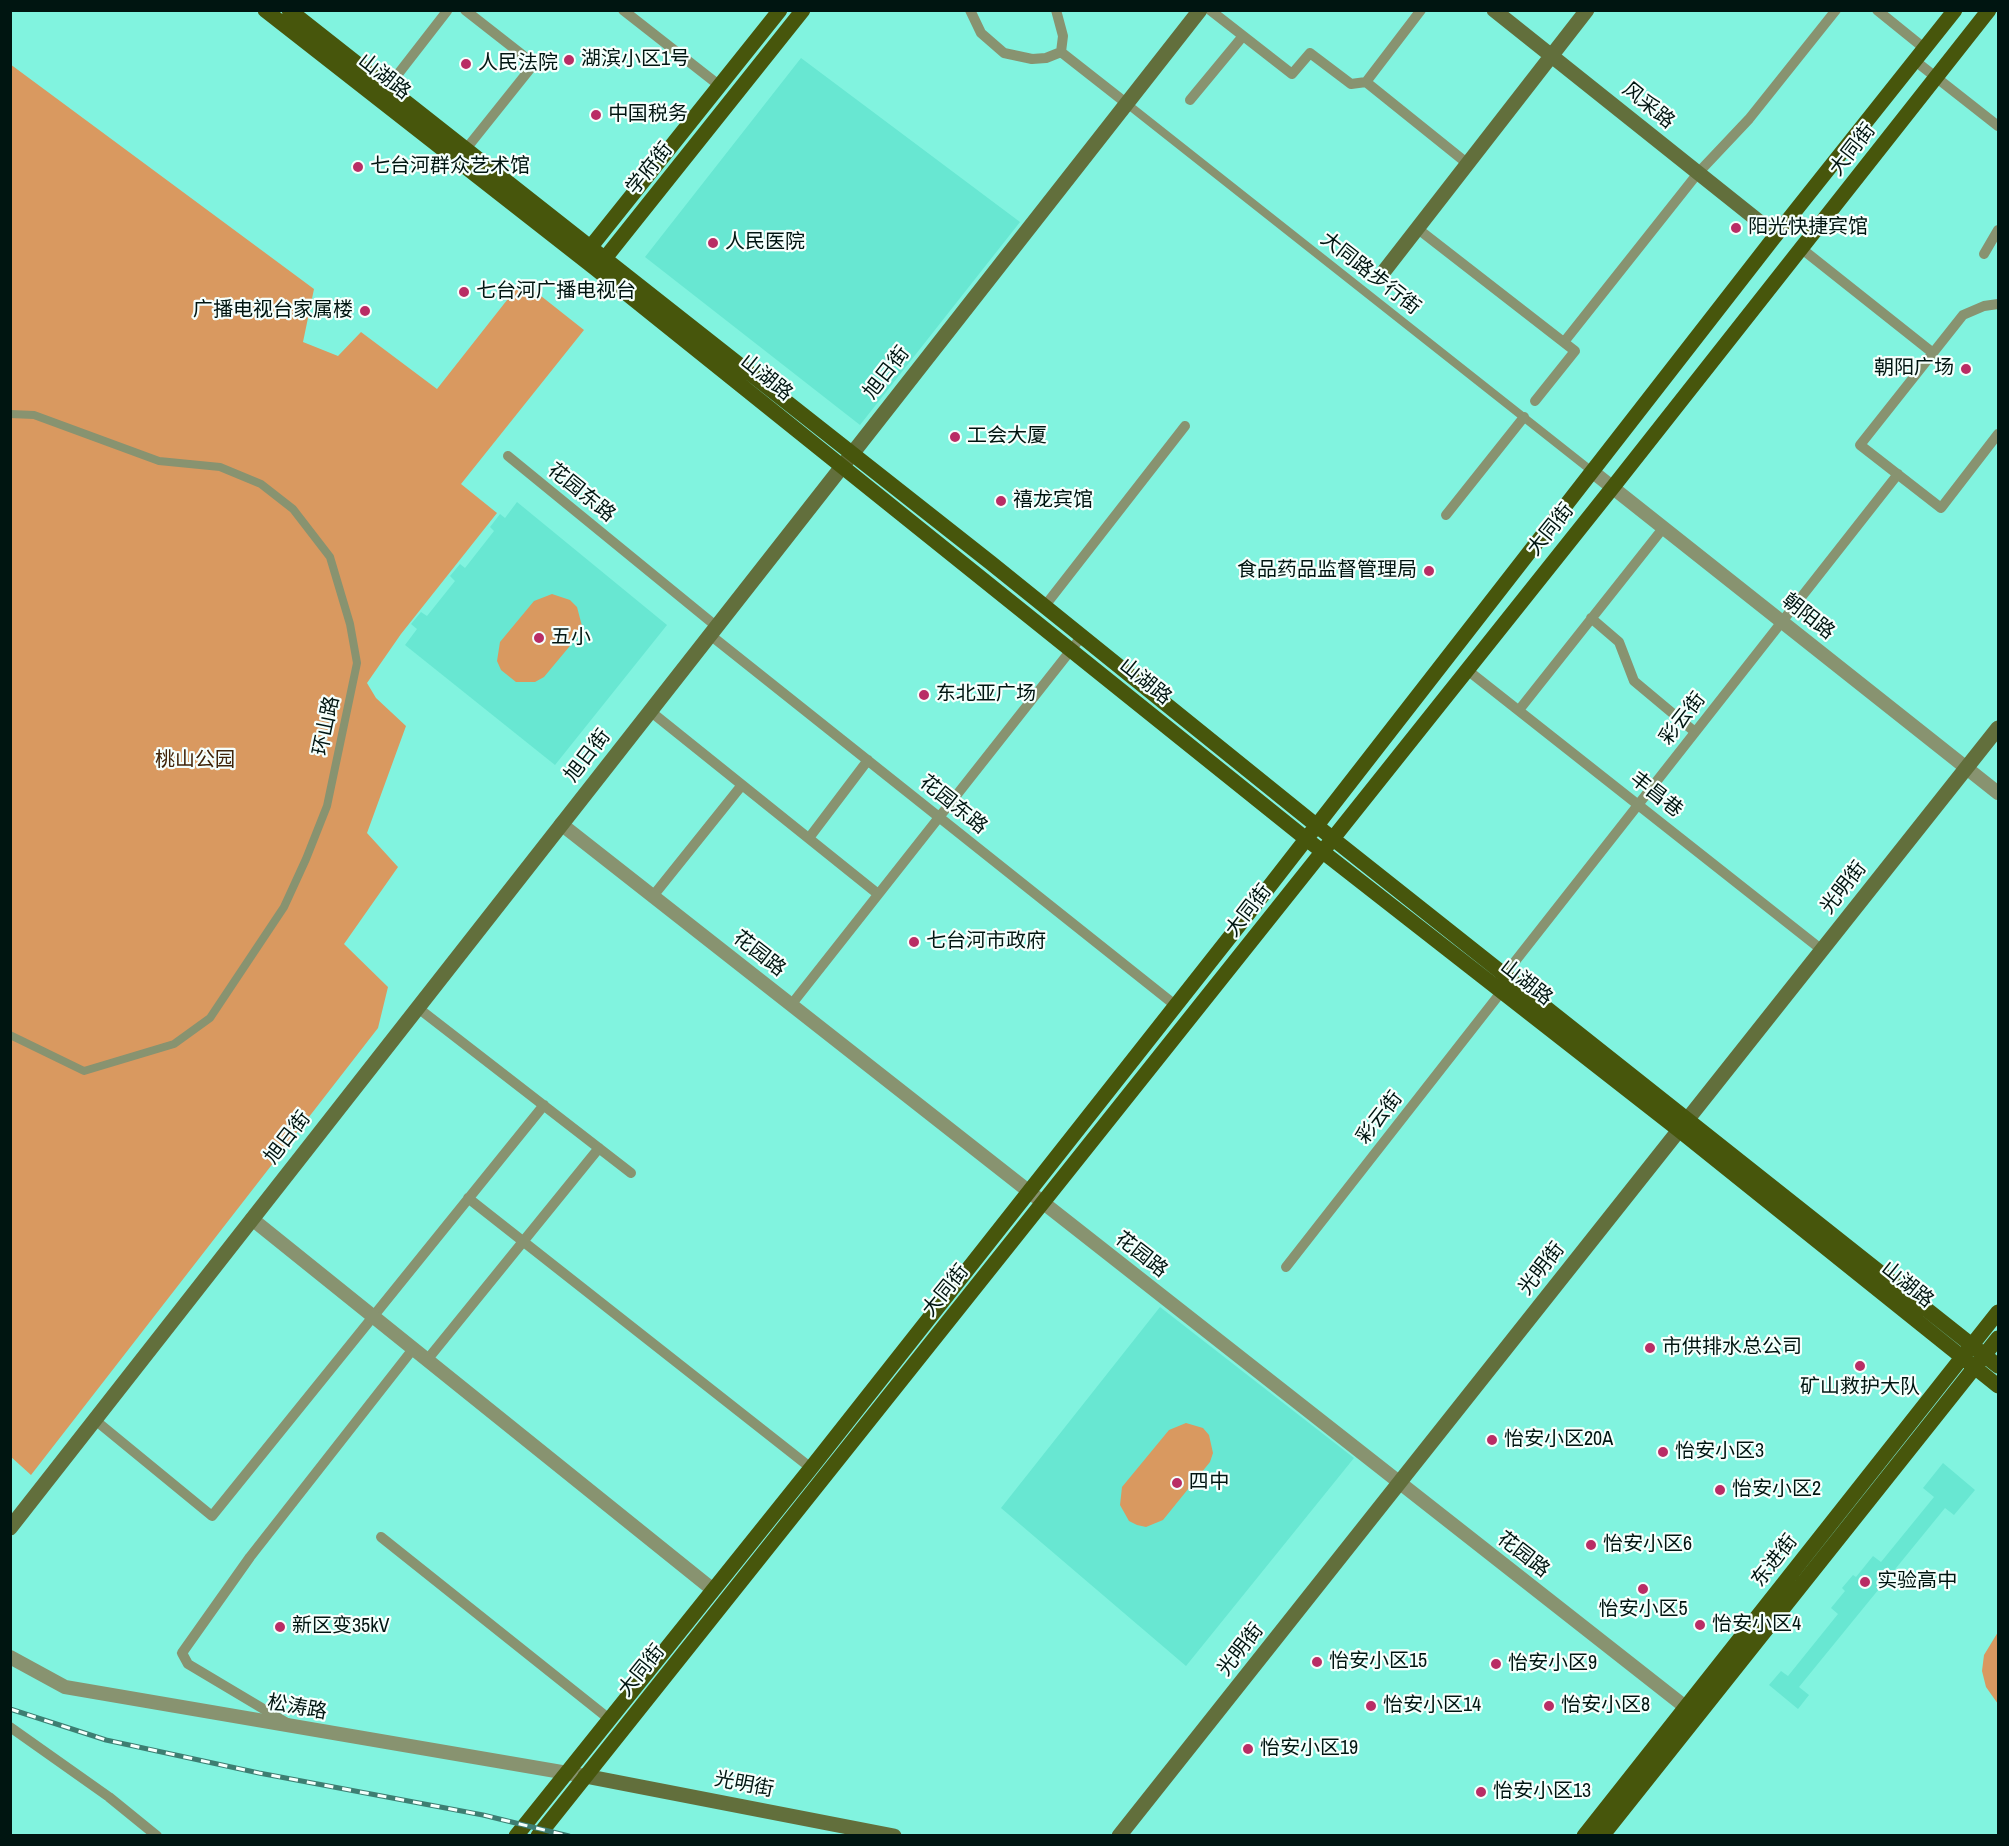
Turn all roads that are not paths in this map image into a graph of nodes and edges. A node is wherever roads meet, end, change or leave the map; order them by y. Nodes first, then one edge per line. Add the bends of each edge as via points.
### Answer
1 (265, 10) edge
2 (465, 10) edge
3 (623, 10) edge
4 (780, 10) edge
5 (803, 10) edge
6 (970, 10) edge
7 (1056, 10) edge
8 (1200, 10) edge
9 (1210, 10) edge
10 (1421, 10) edge
11 (1494, 10) edge
12 (1587, 10) edge
13 (1836, 10) edge
14 (1877, 10) edge
15 (1955, 10) edge
16 (1989, 10) edge
17 (447, 11) edge
18 (293, 12) edge
19 (1243, 36) junction
20 (1061, 52) junction
21 (1919, 54) junction
22 (1551, 56) junction
23 (1937, 77) junction
24 (1366, 82) junction
25 (720, 86) junction
26 (388, 87) junction
27 (1190, 100) dead end
28 (1126, 103) junction
29 (1998, 126) edge
30 (466, 148) junction
31 (1468, 164) junction
32 (1698, 173) junction
33 (1418, 228) junction
34 (1998, 230) edge
35 (1776, 235) junction
36 (1802, 249) junction
37 (586, 253) junction
38 (1984, 254) dead end
39 (601, 264) junction
40 (1384, 270) dead end
41 (1998, 304) edge
42 (1564, 342) junction
43 (1933, 353) junction
44 (1535, 401) dead end
45 (10, 414) edge
46 (1524, 417) junction
47 (1185, 426) dead end
48 (1998, 434) edge
49 (852, 452) junction
50 (508, 456) dead end
51 (842, 465) junction
52 (1593, 471) junction
53 (1898, 474) junction
54 (1613, 487) junction
55 (1446, 516) dead end
56 (1664, 527) junction
57 (1044, 607) junction
58 (1591, 618) junction
59 (1782, 621) junction
60 (713, 630) junction
61 (1082, 636) junction
62 (1071, 650) junction
63 (1466, 669) junction
64 (1519, 710) junction
65 (650, 711) junction
66 (1998, 728) edge
67 (1695, 732) junction
68 (868, 760) junction
69 (1967, 768) junction
70 (742, 784) junction
71 (1998, 793) edge
72 (1638, 804) junction
73 (939, 817) junction
74 (561, 824) junction
75 (1316, 824) junction
76 (809, 838) junction
77 (1305, 838) junction
78 (1332, 838) junction
79 (1323, 851) junction
80 (879, 894) junction
81 (653, 896) junction
82 (1822, 950) junction
83 (1505, 974) junction
84 (1499, 989) junction
85 (791, 1005) junction
86 (1174, 1005) junction
87 (418, 1008) junction
88 (10, 1035) edge
89 (544, 1106) junction
90 (1683, 1124) junction
91 (599, 1148) junction
92 (631, 1173) dead end
93 (1027, 1191) junction
94 (468, 1198) junction
95 (1043, 1203) junction
96 (252, 1219) junction
97 (523, 1241) junction
98 (1286, 1267) dead end
99 (1998, 1312) edge
100 (373, 1316) junction
101 (1998, 1338) edge
102 (413, 1349) junction
103 (1985, 1355) junction
104 (1970, 1357) junction
105 (428, 1360) junction
106 (1998, 1366) edge
107 (1998, 1386) edge
108 (95, 1420) junction
109 (811, 1468) junction
110 (1400, 1483) junction
111 (10, 1528) edge
112 (381, 1537) dead end
113 (712, 1589) junction
114 (10, 1657) edge
115 (1691, 1711) junction
116 (608, 1718) junction
117 (10, 1727) edge
118 (296, 1728) junction
119 (565, 1773) junction
120 (585, 1776) junction
121 (157, 1836) edge
122 (516, 1836) edge
123 (538, 1836) edge
124 (894, 1836) edge
125 (1119, 1836) edge
126 (1584, 1836) edge
127 (1602, 1836) edge

1 - 37 main road, 山湖路
2 - 30 street via 534,64
3 - 25 street
4 - 25 main road, 学府街
5 - 39 main road, 学府街
6 - 20 street via 981,33 1004,53 1046,58
7 - 20 street via 1063,36
8 - 28 main road, 旭日街
9 - 19 street
10 - 24 street
11 - 22 main road, 风采路
12 - 22 main road
13 - 32 street via 1749,119
14 - 21 street
15 - 21 main road, 大同街
16 - 23 main road, 大同街
17 - 26 street
18 - 26 main road, 山湖路
19 - 24 street via 1292,74 1310,53 1352,84
19 - 27 street
20 - 28 street
21 - 23 street
21 - 35 main road, 大同街
22 - 31 main road
22 - 32 main road, 风采路
23 - 29 street
23 - 36 main road, 大同街
24 - 31 street
25 - 37 main road, 学府街
26 - 30 main road, 山湖路
28 - 46 street, 大同路步行街
28 - 49 main road, 旭日街
30 - 37 main road, 山湖路
31 - 33 main road
32 - 35 main road, 风采路
32 - 42 street
33 - 40 main road
33 - 42 street
34 - 38 street
35 - 52 main road, 大同街
36 - 43 street
36 - 54 main road, 大同街
37 - 39 main road, 山湖路
39 - 49 main road, 山湖路
39 - 51 main road, 山湖路
41 - 43 street via 1963,315
42 - 44 street via 1575,351
43 - 53 street via 1860,445
45 - 88 street, 环山路 via 34,415 159,461 220,467 261,484 293,509 330,556 357,663 327,806 306,859 284,907 210,1018 174,1044 84,1071
46 - 52 street, 大同路步行街
46 - 55 street
47 - 57 street
48 - 53 street via 1941,508
49 - 51 main road, 旭日街
49 - 57 main road, 山湖路
50 - 60 street, 花园东路
51 - 60 main road, 旭日街
51 - 62 main road, 山湖路
52 - 54 street, 朝阳路
52 - 75 main road, 大同街
53 - 59 street, 彩云街
54 - 56 street, 朝阳路
54 - 63 main road, 大同街
56 - 58 street
56 - 59 street, 朝阳路
57 - 61 main road, 山湖路
58 - 64 street
58 - 67 street via 1619,642 1634,681
59 - 67 street, 彩云街
59 - 69 street, 朝阳路
60 - 65 main road, 旭日街
60 - 68 street, 花园东路
61 - 62 street
61 - 75 main road, 山湖路
62 - 73 street
62 - 77 main road, 山湖路
63 - 64 street, 丰昌巷
63 - 78 main road, 大同街
64 - 72 street, 丰昌巷
65 - 70 street
65 - 74 main road, 旭日街
66 - 69 main road, 光明街
67 - 72 street, 彩云街
68 - 73 street, 花园东路
68 - 76 street
69 - 71 street, 朝阳路
69 - 82 main road, 光明街
70 - 76 street
70 - 81 street
72 - 82 street, 丰昌巷
72 - 83 street, 彩云街
73 - 80 street
73 - 86 street, 花园东路
74 - 81 street, 花园路
74 - 87 main road, 旭日街
75 - 77 main road, 大同街
75 - 78 main road, 山湖路
76 - 80 street
77 - 79 main road, 山湖路
77 - 86 main road, 大同街
78 - 79 main road, 大同街
78 - 83 main road, 山湖路
79 - 84 main road, 山湖路
79 - 95 main road, 大同街
80 - 85 street
81 - 85 street, 花园路
82 - 90 main road, 光明街
83 - 84 street, 彩云街
83 - 90 main road, 山湖路
84 - 90 main road, 山湖路
84 - 98 street, 彩云街
85 - 93 street, 花园路
86 - 93 main road, 大同街
87 - 89 street
87 - 96 main road, 旭日街
89 - 91 street
89 - 94 street
90 - 104 main road, 山湖路
90 - 110 main road, 光明街
91 - 92 street
91 - 97 street
93 - 95 street, 花园路
93 - 109 main road, 大同街
94 - 97 street
94 - 100 street
95 - 110 street, 花园路
95 - 120 main road, 大同街
96 - 100 street
96 - 108 main road, 旭日街
97 - 105 street
97 - 109 street
99 - 104 main road, 东进街
100 - 102 street
100 - 108 street via 212,1516
101 - 103 main road
102 - 105 street
102 - 118 street via 250,1557 182,1653 188,1664
103 - 104 main road, 山湖路
103 - 106 main road, 山湖路
104 - 107 main road, 山湖路
104 - 115 main road, 东进街
105 - 113 street
108 - 111 main road, 旭日街
109 - 113 main road, 大同街
110 - 115 street, 花园路
110 - 125 main road, 光明街
112 - 116 street
113 - 116 main road, 大同街
114 - 118 street, 松涛路 via 64,1687
115 - 126 main road, 东进街
115 - 127 main road, 东进街
116 - 119 main road, 大同街
117 - 121 street via 110,1797
118 - 119 street, 松涛路
119 - 120 street, 松涛路
119 - 122 main road, 大同街
120 - 123 main road, 大同街
120 - 124 main road, 光明街

